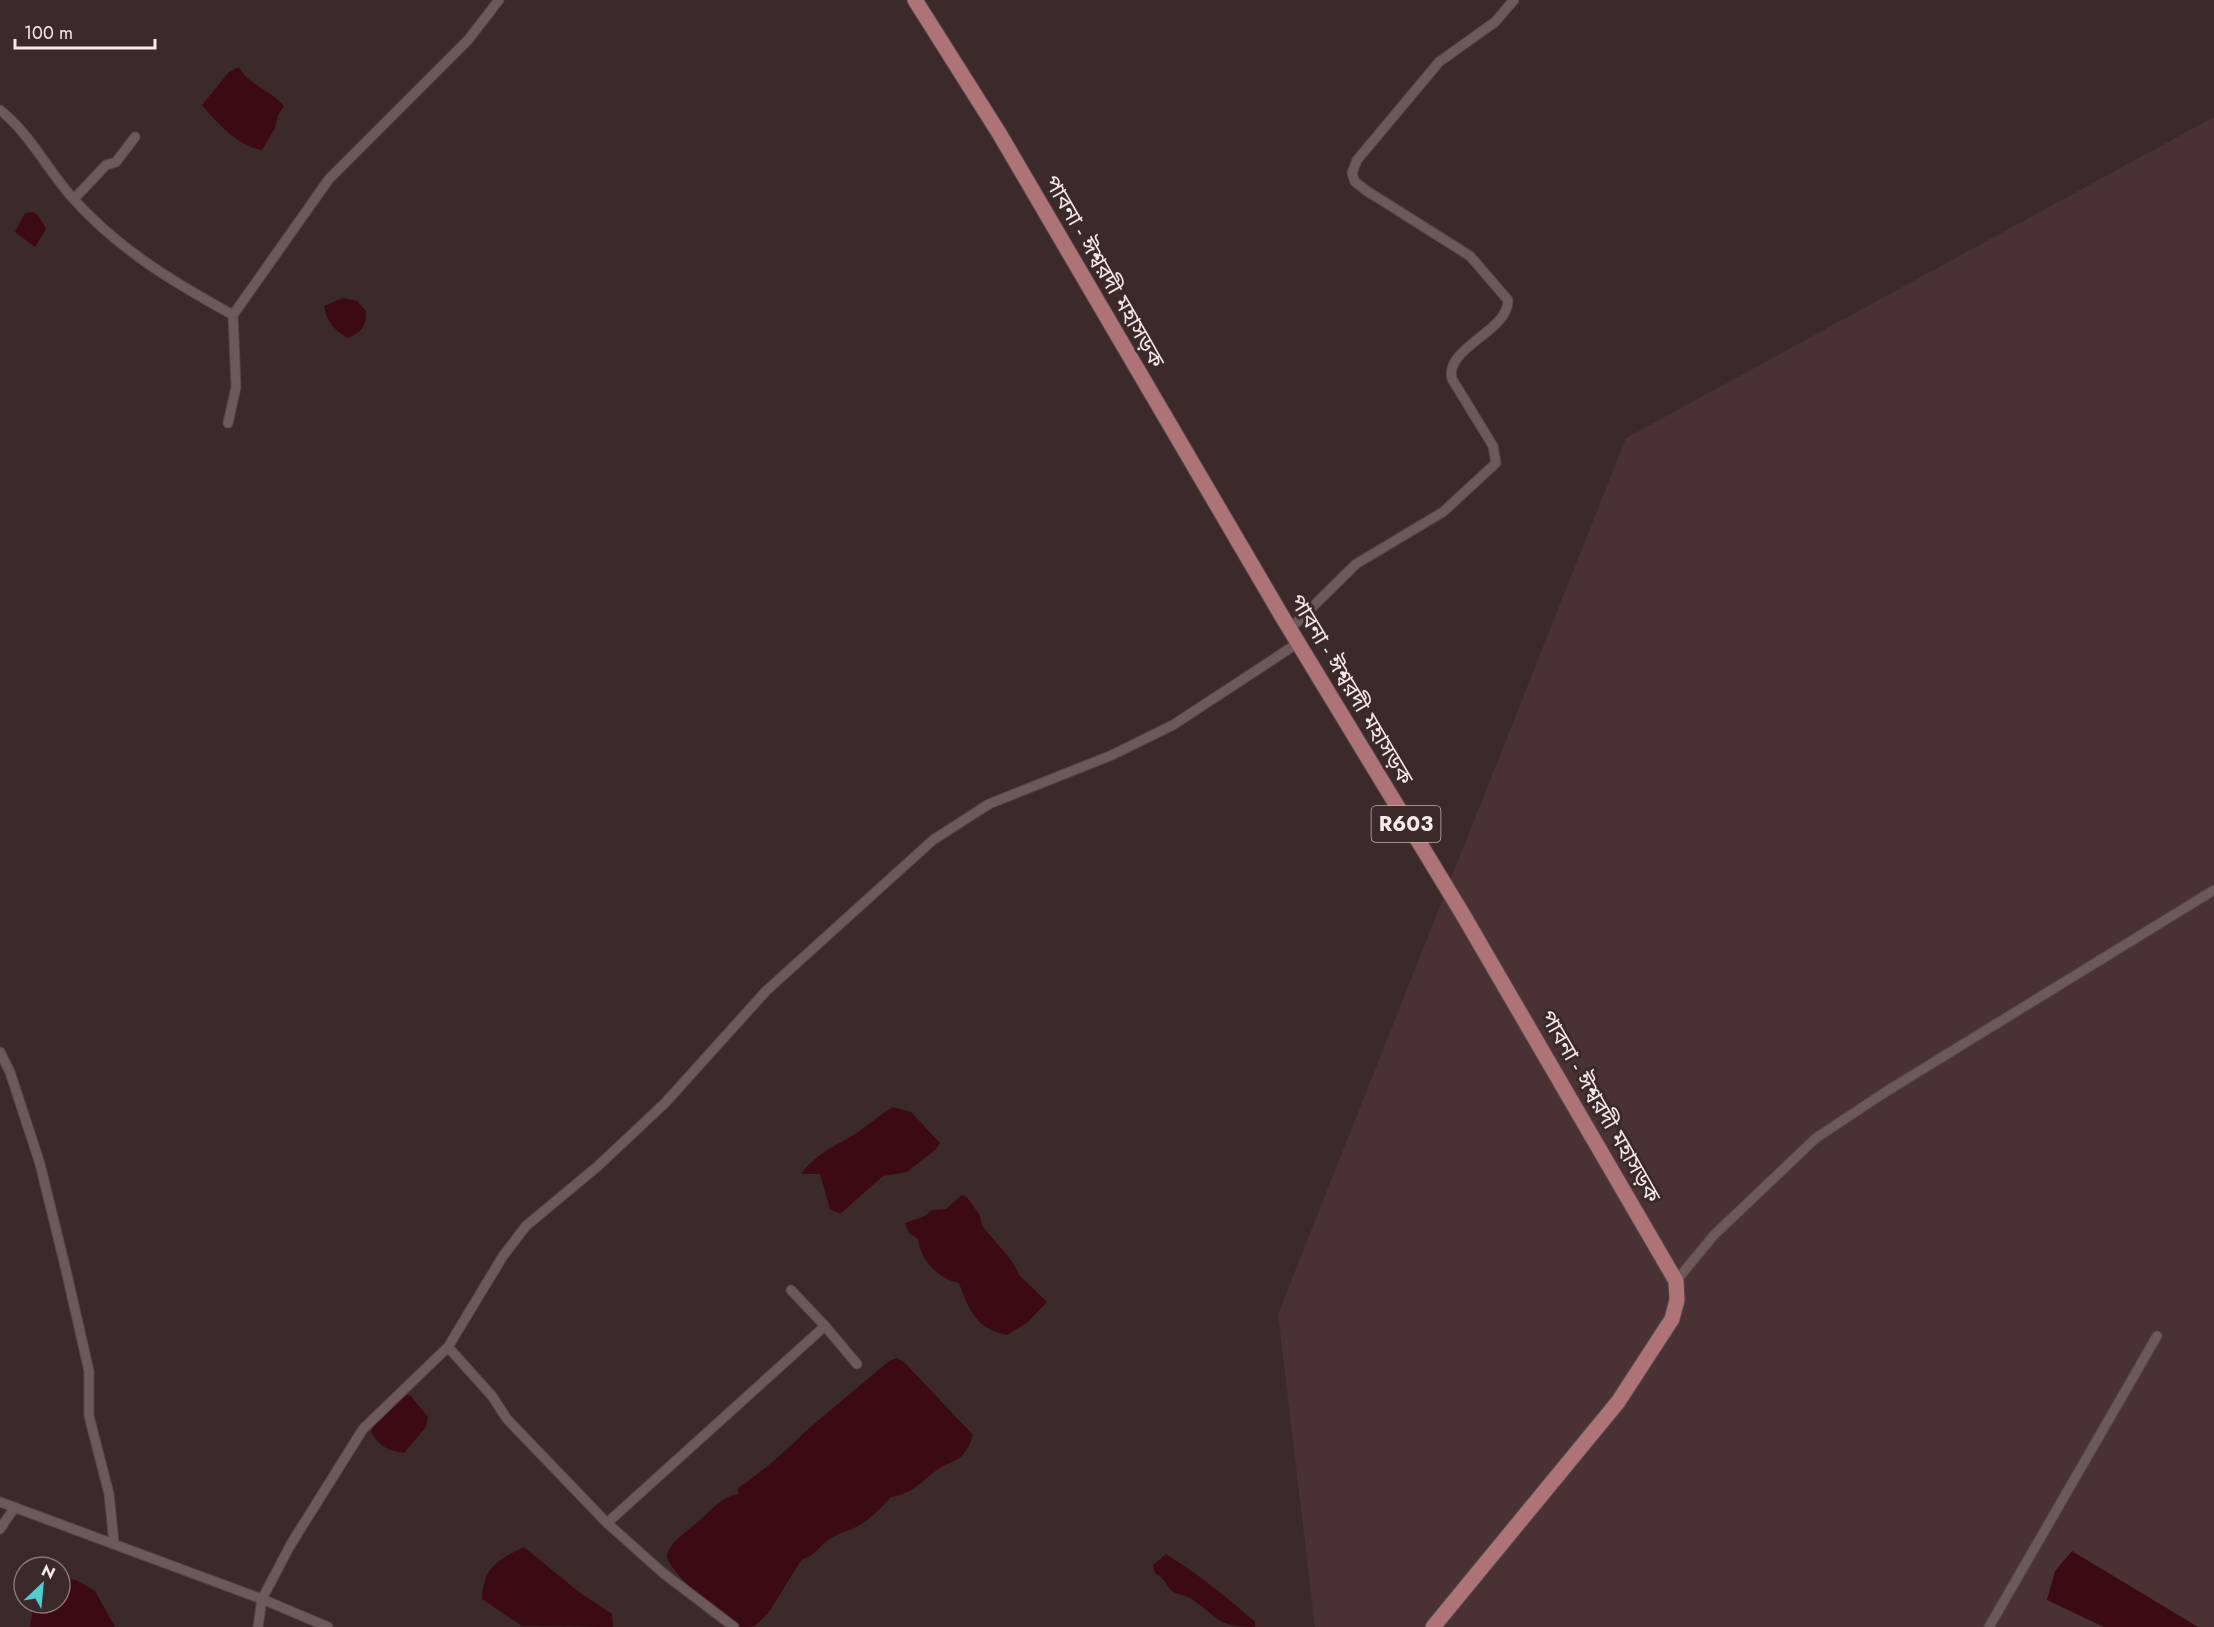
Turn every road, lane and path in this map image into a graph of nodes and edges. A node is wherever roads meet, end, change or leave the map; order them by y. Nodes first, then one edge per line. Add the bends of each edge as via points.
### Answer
1 (499, 0) edge
2 (915, 0) edge
3 (1514, 0) edge
4 (0, 110) edge
5 (135, 137) dead end
6 (74, 199) junction
7 (233, 315) junction
8 (228, 423) dead end
9 (1296, 624) junction
10 (1298, 643) junction
11 (2214, 890) edge
12 (0, 1052) edge
13 (1676, 1281) junction
14 (791, 1290) dead end
15 (825, 1326) junction
16 (2157, 1336) dead end
17 (448, 1347) junction
18 (857, 1364) dead end
19 (0, 1502) edge
20 (15, 1507) junction
21 (607, 1522) junction
22 (0, 1528) edge
23 (114, 1543) junction
24 (262, 1599) junction
25 (258, 1627) edge
26 (328, 1627) edge
27 (734, 1627) edge
28 (1433, 1627) edge
29 (1989, 1627) edge

1 - 7 street via 468,40 329,179
2 - 9 main road, পাবনা - ঈশ্বরদী মহাসড়ক / R603
3 - 9 street via 1495,22 1440,62 1357,160 1352,173 1355,182 1367,191 1470,256 1508,300 1504,315 1451,369 1452,379 1493,446 1496,463 1443,512 1377,550 1335,584
4 - 6 street via 16,124
5 - 6 street via 116,162 106,165
6 - 7 street via 115,240 155,271
7 - 8 street via 236,387
9 - 10 main road, পাবনা - ঈশ্বরদী মহাসড়ক / R603
10 - 13 main road, পাবনা - ঈশ্বরদী মহাসড়ক / R603 via 1462,913
10 - 17 street via 1173,725 1112,755 989,804 933,840 766,991 664,1103 526,1226 502,1256
11 - 13 street via 1816,1138 1722,1227
12 - 23 street via 40,1164 65,1266 89,1371 89,1416 109,1494
13 - 28 main road via 1672,1319 1618,1402
14 - 15 street
15 - 18 street
15 - 21 street
16 - 29 street
17 - 21 street via 507,1419
17 - 24 street via 363,1429 291,1544
19 - 20 street
20 - 22 street
20 - 23 street
21 - 27 street via 663,1573
23 - 24 street
24 - 25 street
24 - 26 street

